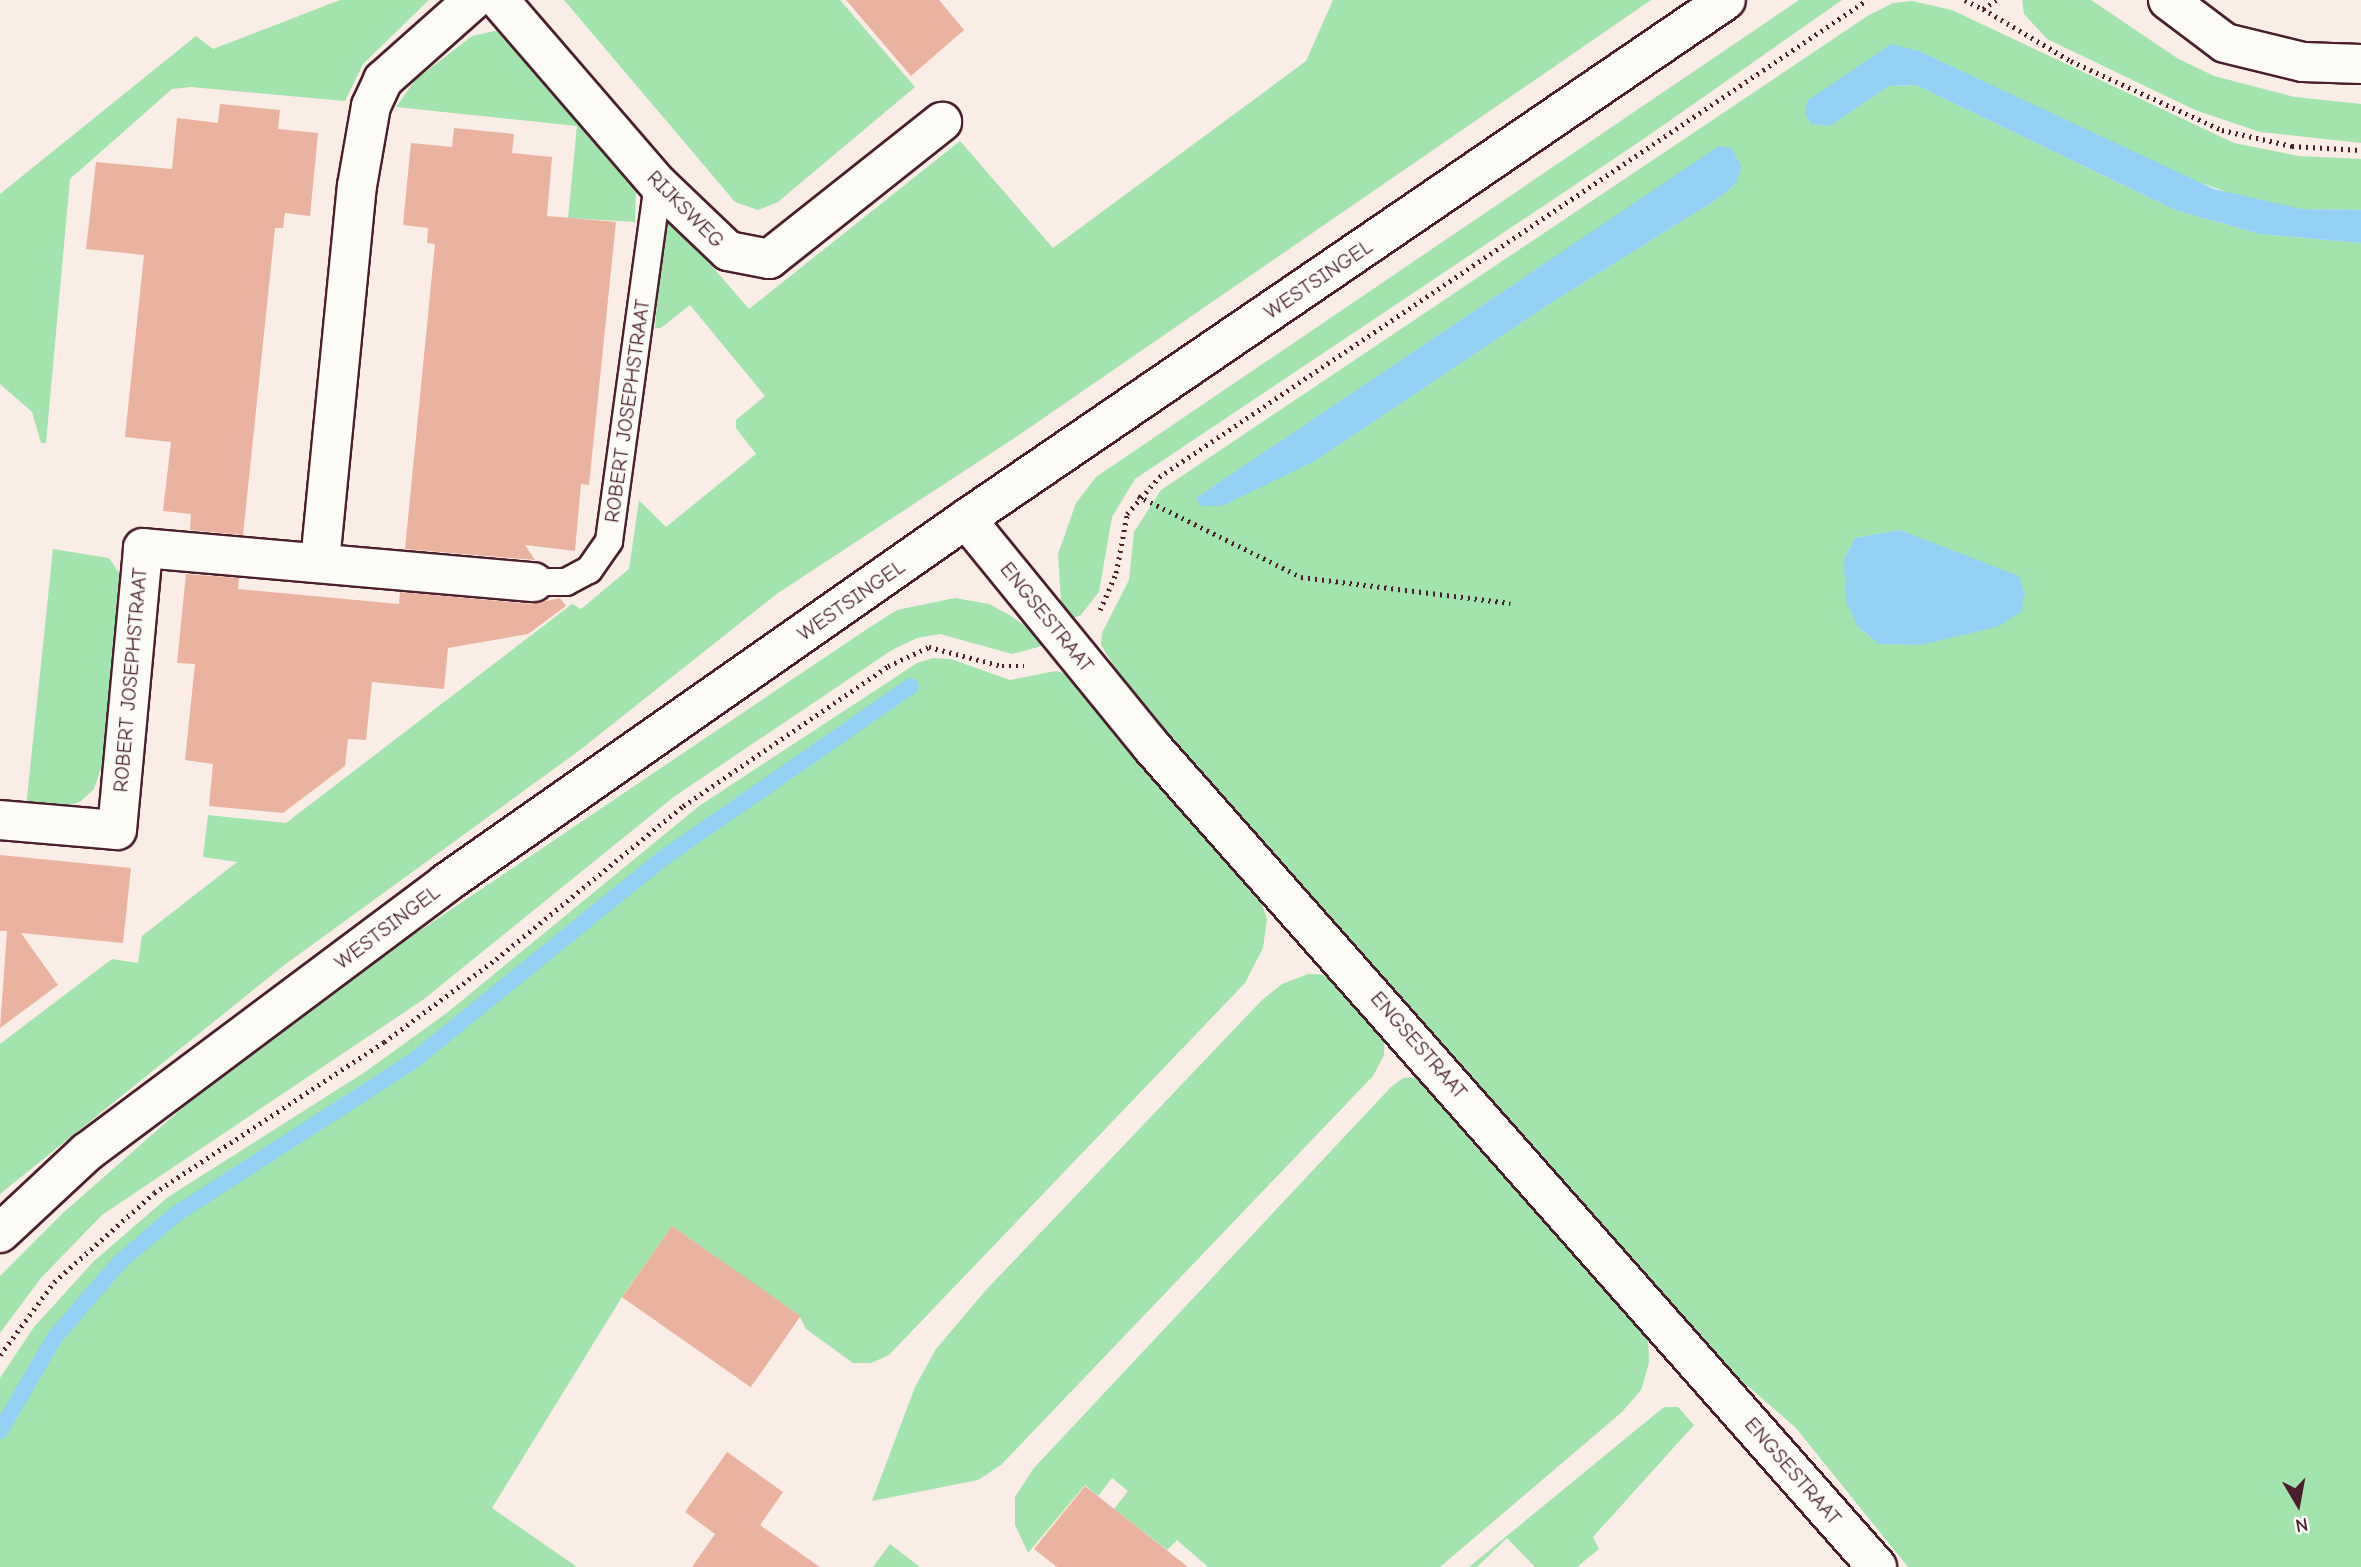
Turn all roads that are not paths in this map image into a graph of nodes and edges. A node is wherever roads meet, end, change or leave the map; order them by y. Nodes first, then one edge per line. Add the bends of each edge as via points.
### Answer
1 (473, 0) edge
2 (499, 0) edge
3 (1726, 0) edge
4 (2168, 0) edge
5 (2361, 64) edge
6 (942, 122) dead end
7 (658, 184) junction
8 (966, 519) junction
9 (320, 562) junction
10 (534, 582) joint
11 (0, 820) edge
12 (0, 1233) edge
13 (1877, 1567) edge

1 - 9 street via 383,80 371,106 358,186
2 - 7 street, RIJKSWEG
3 - 8 street, WESTSINGEL
4 - 5 street via 2225,44 2303,62
6 - 7 street, RIJKSWEG via 769,259 728,251
7 - 10 lane, ROBERT JOSEPHSTRAAT via 609,541 589,570 566,582
8 - 12 street, WESTSINGEL via 446,883 87,1152
8 - 13 street, ENGSESTRAAT via 1152,746
9 - 10 street, ROBERT JOSEPHSTRAAT
9 - 11 street, ROBERT JOSEPHSTRAAT via 143,548 117,830

